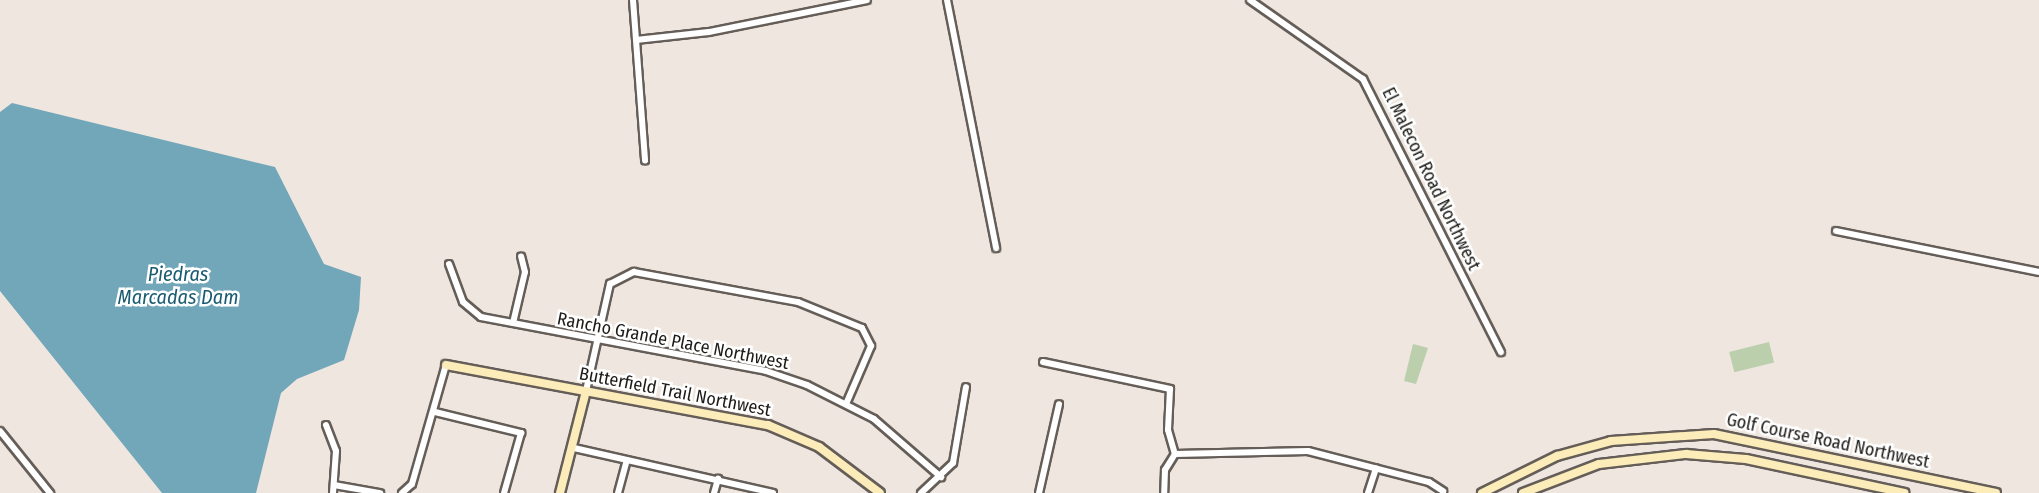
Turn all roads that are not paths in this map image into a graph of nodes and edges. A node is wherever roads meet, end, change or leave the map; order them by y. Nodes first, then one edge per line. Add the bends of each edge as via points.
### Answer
1 (633, 0) edge
2 (867, 0) edge
3 (947, 0) edge
4 (1250, 0) edge
5 (636, 40) junction
6 (645, 161) dead end
7 (1836, 231) dead end
8 (996, 248) dead end
9 (521, 256) dead end
10 (449, 264) dead end
11 (2039, 272) edge
12 (513, 323) junction
13 (596, 342) junction
14 (1501, 352) dead end
15 (1042, 362) dead end
16 (446, 365) joint
17 (966, 387) dead end
18 (586, 391) junction
19 (846, 404) junction
20 (1059, 404) dead end
21 (435, 412) junction
22 (326, 425) dead end
23 (1, 434) edge
24 (573, 448) junction
25 (1175, 454) junction
26 (627, 459) junction
27 (1376, 468) junction
28 (941, 477) junction
29 (717, 479) junction
30 (334, 485) junction
31 (1443, 491) dead end
32 (50, 493) edge
33 (333, 493) edge
34 (380, 493) edge
35 (402, 493) edge
36 (504, 493) edge
37 (560, 493) edge
38 (618, 493) edge
39 (714, 493) edge
40 (773, 493) edge
41 (880, 493) edge
42 (921, 493) edge
43 (1040, 493) edge
44 (1164, 493) edge
45 (1368, 493) edge
46 (1482, 493) edge
47 (1523, 493) edge
48 (1905, 493) edge
49 (1996, 493) edge

1 - 5 street
2 - 5 street via 709,32
3 - 8 street
4 - 14 street, El Malecon Road Northwest via 1363,79
5 - 6 street
7 - 11 street
9 - 12 street via 525,272
10 - 12 street, Rancho Grande Place Northwest via 450,277 472,312
12 - 13 street, Rancho Grande Place Northwest
13 - 18 street
13 - 19 street, Rancho Grande Place Northwest via 766,371
13 - 19 street via 610,284 634,272 798,302 853,322 868,336 869,356
15 - 25 street via 1170,389 1168,430
16 - 18 main road, Butterfield Trail Northwest
16 - 21 street
17 - 28 street via 959,448
18 - 24 main road
18 - 41 main road, Butterfield Trail Northwest via 768,425 819,447
19 - 28 street, Rancho Grande Place Northwest via 892,433
20 - 43 street
21 - 35 street via 412,484
21 - 36 street via 520,433
22 - 30 street via 336,451
23 - 32 street
24 - 26 street
24 - 37 main road
25 - 27 street via 1292,449
25 - 44 street via 1165,470
26 - 29 street
26 - 38 street
27 - 31 street via 1430,482
27 - 45 street
28 - 42 street
29 - 39 street
29 - 40 street
30 - 33 street
30 - 34 street
46 - 49 main road, Golf Course Road Northwest via 1547,460 1611,441 1714,434
47 - 48 main road, Golf Course Road Northwest via 1599,464 1686,454 1746,459

